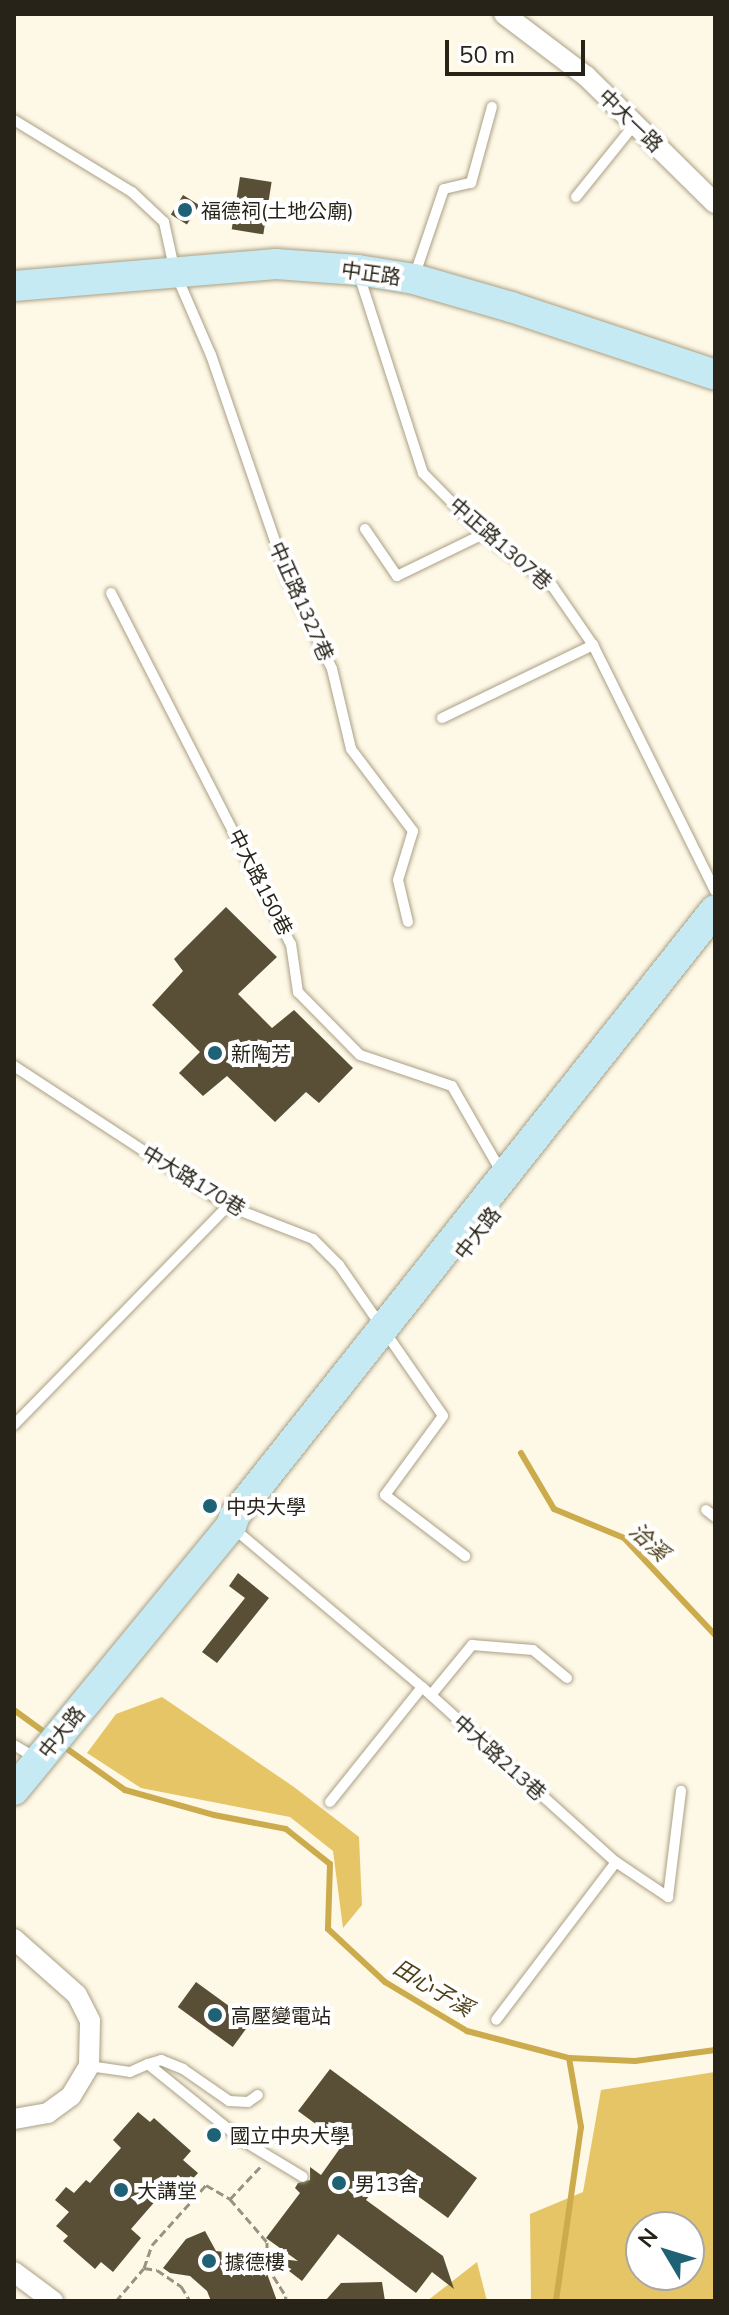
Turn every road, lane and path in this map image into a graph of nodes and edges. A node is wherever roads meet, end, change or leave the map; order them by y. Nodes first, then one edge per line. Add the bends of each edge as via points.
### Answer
1 (504, 14) edge
2 (492, 107) dead end
3 (14, 120) edge
4 (635, 124) junction
5 (576, 197) dead end
6 (715, 203) edge
7 (358, 270) junction
8 (175, 272) junction
9 (414, 279) junction
10 (14, 286) edge
11 (715, 375) edge
12 (365, 529) dead end
13 (483, 534) junction
14 (111, 593) dead end
15 (593, 645) junction
16 (442, 718) dead end
17 (715, 891) edge
18 (715, 910) edge
19 (408, 922) dead end
20 (715, 931) edge
21 (14, 1066) edge
22 (508, 1181) junction
23 (228, 1206) junction
24 (388, 1334) junction
25 (14, 1425) edge
26 (231, 1526) junction
27 (465, 1556) dead end
28 (567, 1678) dead end
29 (427, 1691) junction
30 (32, 1752) edge
31 (14, 1790) edge
32 (681, 1791) dead end
33 (330, 1802) dead end
34 (616, 1862) junction
35 (14, 1925) edge
36 (14, 1939) edge
37 (39, 1958) junction
38 (496, 2020) dead end
39 (148, 2064) junction
40 (89, 2066) junction
41 (258, 2095) dead end
42 (14, 2119) edge
43 (303, 2177) dead end
44 (144, 2268) junction
45 (14, 2272) edge
46 (53, 2301) edge
47 (116, 2301) edge
48 (190, 2301) edge
49 (285, 2301) edge

1 - 4 street, 中大一路 via 586,76
2 - 9 lane via 471,183 444,189
3 - 8 lane via 143,202 164,222
4 - 5 lane
4 - 6 street, 中大一路
7 - 8 street, 中正路 via 276,264
7 - 9 street, 中正路
7 - 13 lane, 中正路1307巷 via 423,473
8 - 10 street, 中正路
8 - 19 lane, 中正路1327巷 via 211,355 288,579 332,669 351,749 413,831 398,880
9 - 11 street, 中正路
12 - 13 lane via 397,576
13 - 15 lane, 中正路1307巷 via 553,587
14 - 22 lane, 中大路150巷 via 291,944 298,992 360,1055 452,1086
15 - 16 lane
15 - 17 lane, 中正路1307巷
18 - 22 street
20 - 22 street, 中大路
21 - 23 lane, 中大路170巷
22 - 24 street, 中大路
23 - 24 lane, 中大路170巷 via 313,1239 339,1265
23 - 25 lane
24 - 26 street, 中大路
24 - 27 lane, 中大路170巷 via 443,1416 385,1495
26 - 29 lane, 中大路213巷
26 - 30 street, 中大路 via 69,1721
28 - 29 lane via 533,1650 472,1645
29 - 33 lane
29 - 34 lane, 中大路213巷
30 - 31 street, 中大路
32 - 34 lane, 中大路213巷 via 668,1897
34 - 38 lane
35 - 37 street
36 - 37 street
37 - 40 street via 77,1995 90,2021
39 - 40 lane via 130,2072
39 - 41 lane via 161,2060 183,2069 229,2101 248,2102
39 - 43 lane via 242,2140
40 - 42 street via 71,2096 48,2113
44 - 47 path
44 - 48 path via 181,2286
44 - 49 path via 152,2245 206,2185 230,2199 267,2242 267,2266
45 - 46 street

